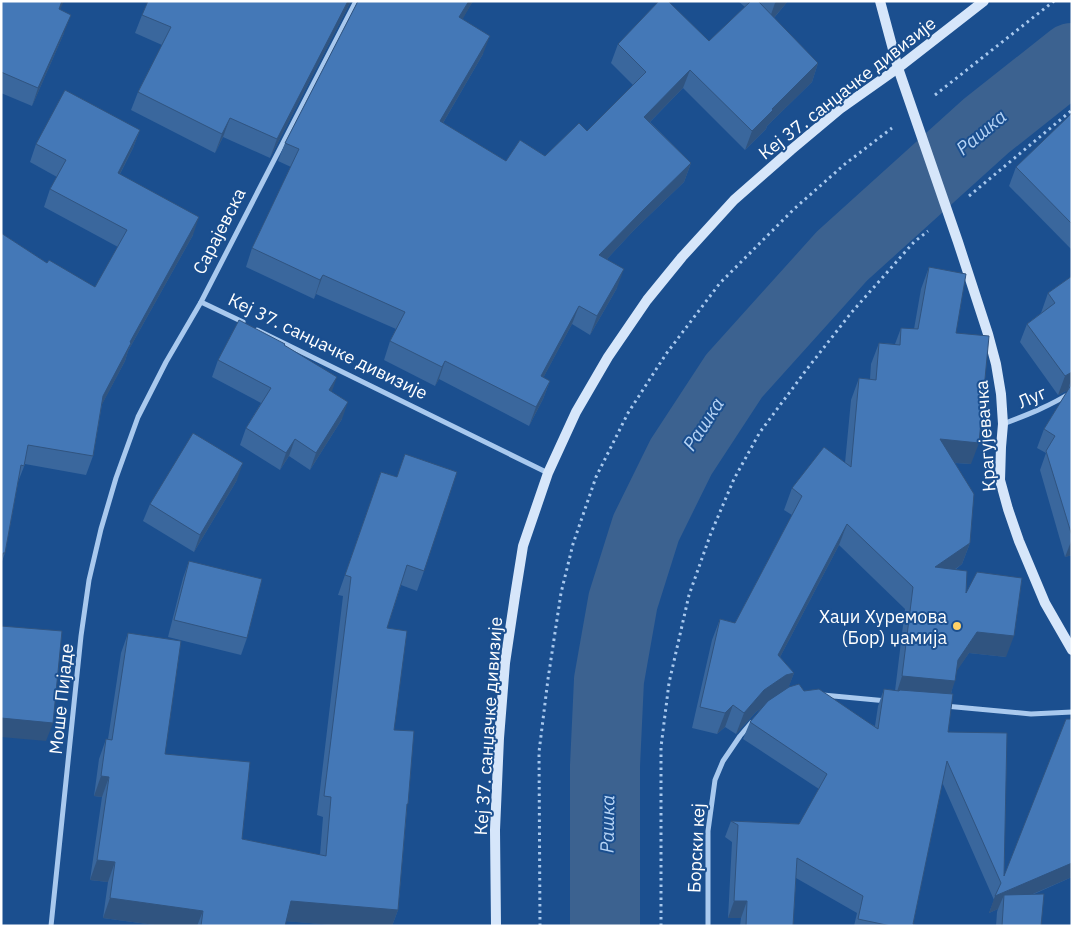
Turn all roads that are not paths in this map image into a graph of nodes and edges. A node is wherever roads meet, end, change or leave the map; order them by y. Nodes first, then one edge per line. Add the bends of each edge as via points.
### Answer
1 (356, 1) edge
2 (880, 1) edge
3 (984, 1) edge
4 (898, 68) junction
5 (201, 302) junction
6 (245, 324) edge
7 (254, 328) edge
8 (1072, 392) edge
9 (1003, 424) junction
10 (548, 473) junction
11 (116, 478) joint
12 (1072, 650) edge
13 (812, 694) edge
14 (892, 702) edge
15 (941, 706) edge
16 (1072, 712) edge
17 (752, 722) edge
18 (51, 926) edge
19 (496, 926) edge
20 (708, 926) edge

1 - 5 street, Сарајевска
2 - 4 street
3 - 4 street, Кеј 37. санџачке дивизије
4 - 9 street, Крагујевачка via 988,334 996,364
4 - 10 street, Кеј 37. санџачке дивизије via 840,109 791,150 734,200 682,257 647,300 608,357 576,412
5 - 6 street, Кеј 37. санџачке дивизије
5 - 11 street, Сарајевска via 138,417
7 - 10 street, Кеј 37. санџачке дивизије
8 - 9 street, Луг
9 - 12 street, Крагујевачка via 1000,480 1008,509 1045,603
10 - 19 street, Кеј 37. санџачке дивизије via 523,546 505,662 495,830
11 - 18 street, Моше Пијаде via 89,580
13 - 14 street
15 - 16 street via 1030,714
17 - 20 street, Борски кеј via 722,760 715,780 708,832

